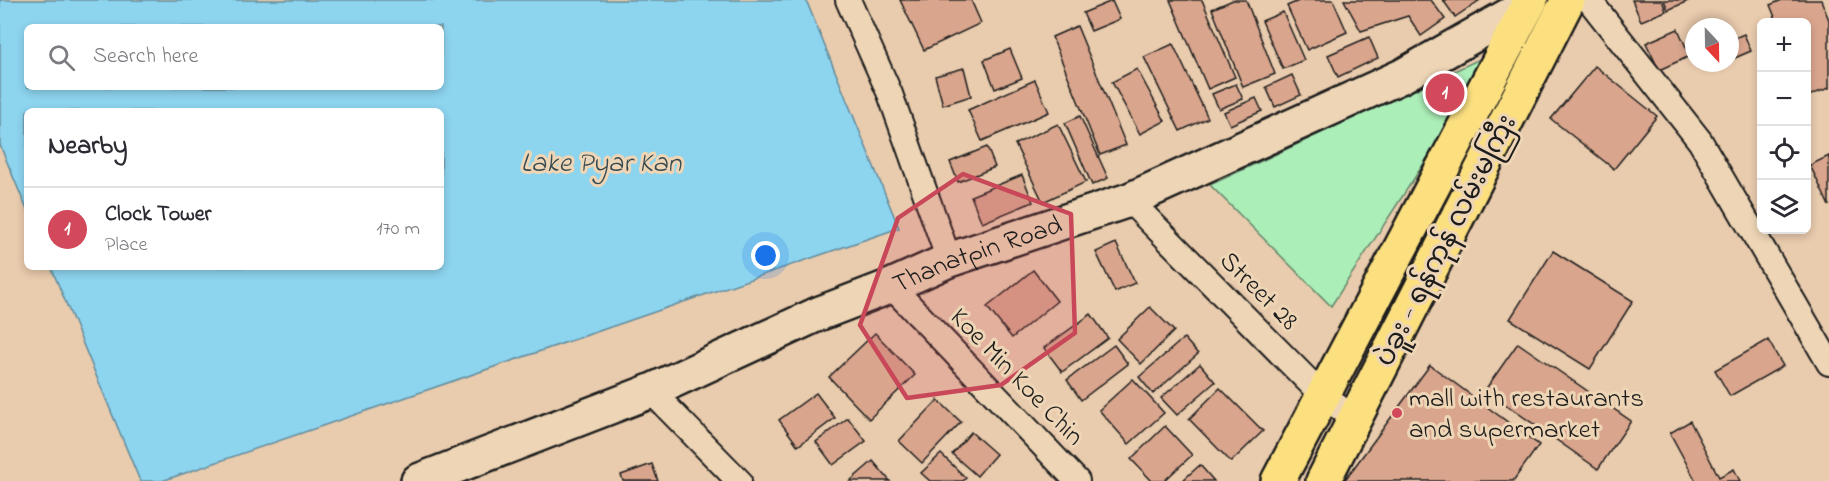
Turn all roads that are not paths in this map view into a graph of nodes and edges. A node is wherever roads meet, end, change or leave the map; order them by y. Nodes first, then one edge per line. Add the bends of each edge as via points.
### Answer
1 (848, 0) edge
2 (1568, 0) edge
3 (1589, 0) edge
4 (1529, 3) edge
5 (1129, 200) junction
6 (949, 260) junction
7 (891, 286) junction
8 (1829, 363) edge
9 (651, 392) junction
10 (1323, 396) junction
11 (1354, 418) junction
12 (428, 479) edge
13 (739, 481) edge
14 (1077, 481) edge
15 (1278, 481) edge
16 (1323, 481) edge

1 - 6 street via 891,94
2 - 11 highway, ပဲခူး - ရန်ကုန် လမ်းမကြီး
3 - 8 street via 1700,141
4 - 5 main road, Thanatpin Road via 1402,76
4 - 10 highway, ပဲခူး - ရန်ကုန် လမ်းမကြီး
5 - 6 main road, Thanatpin Road
5 - 10 street, Street 28
6 - 7 main road, Thanatpin Road
7 - 9 main road, Thanatpin Road via 818,314
7 - 14 street, Koe Min Koe Chin
9 - 12 main road, Thanatpin Road
9 - 13 street
10 - 11 street, Street 28
10 - 15 highway, ပဲခူး - ရန်ကုန် လမ်းမကြီး
11 - 16 highway, ပဲခူး - ရန်ကုန် လမ်းမကြီး

